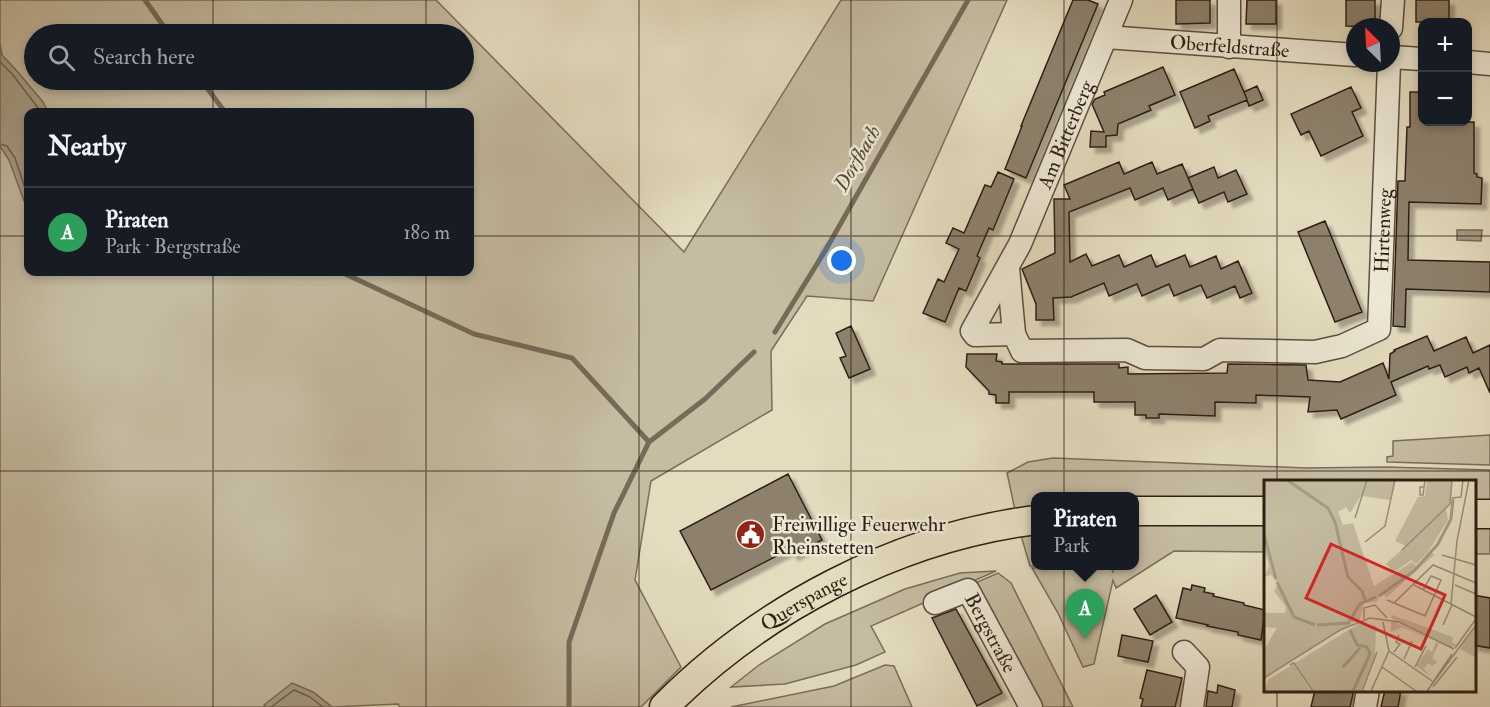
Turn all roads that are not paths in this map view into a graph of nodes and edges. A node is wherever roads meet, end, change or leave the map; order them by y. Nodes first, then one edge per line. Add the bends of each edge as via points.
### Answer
1 (1121, 0) edge
2 (1229, 0) edge
3 (1393, 0) edge
4 (1392, 18) edge
5 (1106, 37) junction
6 (1229, 47) junction
7 (1346, 54) edge
8 (1400, 58) edge
9 (1418, 59) edge
10 (1472, 62) edge
11 (1490, 64) edge
12 (1389, 72) edge
13 (1008, 268) junction
14 (1014, 334) junction
15 (1139, 511) edge
16 (1264, 511) edge
17 (1031, 521) edge
18 (935, 603) dead end
19 (1184, 652) dead end
20 (1368, 692) edge
21 (664, 707) edge
22 (1031, 707) edge
23 (1192, 707) edge
24 (1365, 707) edge

1 - 5 street, Am Bitterberg
2 - 6 street
3 - 4 street
5 - 6 street, Oberfeldstraße
5 - 13 street, Am Bitterberg
6 - 7 street, Oberfeldstraße
8 - 9 street
10 - 11 street
12 - 14 street, Hirtenweg via 1379,329 1342,346 1315,352 1220,350 1204,359 1145,358 1127,350 1022,351
13 - 14 street, Am Bitterberg
13 - 14 street, Am Bitterberg via 972,331 975,335
15 - 16 main road
17 - 21 main road, Querspange via 918,547 846,576 726,652
18 - 22 street, Bergstraße via 968,590
19 - 23 street via 1198,667
20 - 24 street

